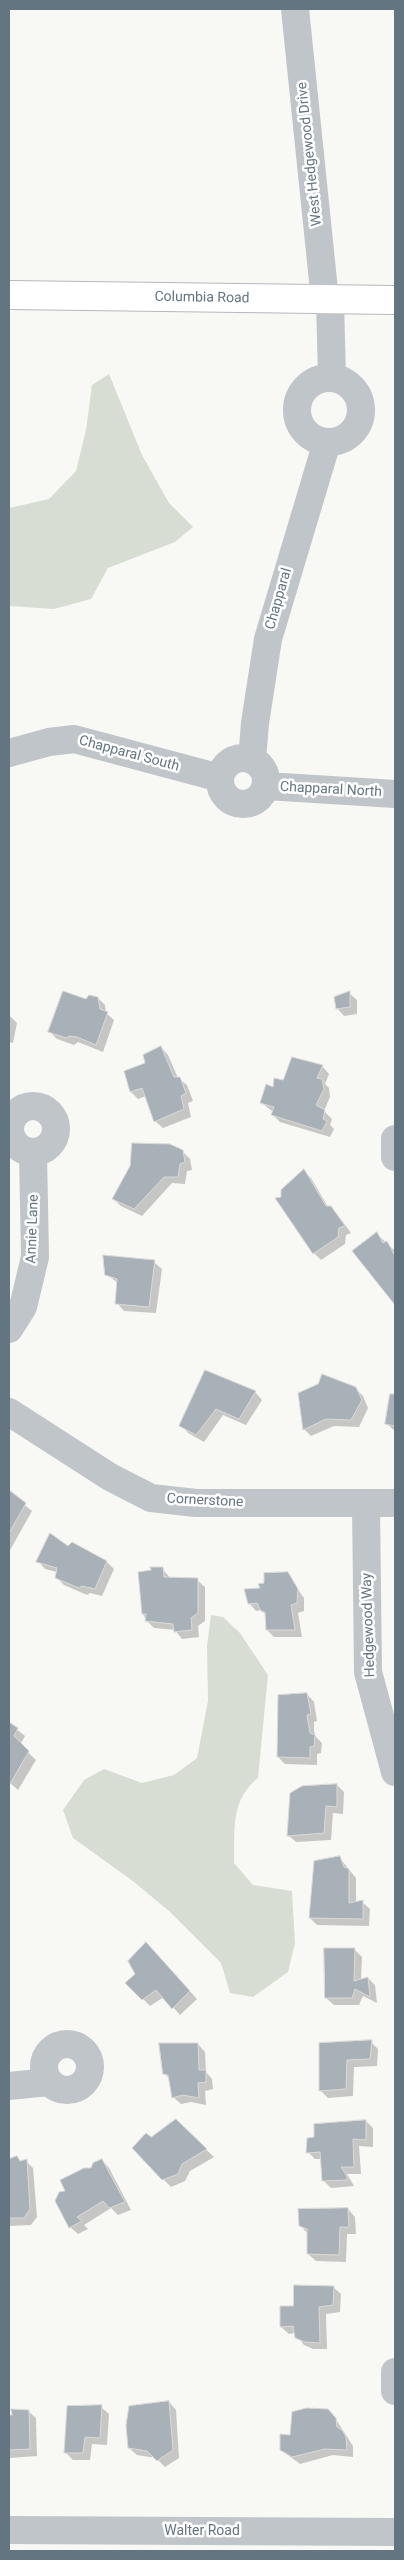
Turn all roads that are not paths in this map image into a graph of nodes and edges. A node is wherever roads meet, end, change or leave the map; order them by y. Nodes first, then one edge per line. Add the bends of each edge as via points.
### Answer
1 (295, 9) edge
2 (9, 295) edge
3 (328, 300) junction
4 (395, 300) edge
5 (332, 378) junction
6 (327, 442) junction
7 (9, 753) edge
8 (252, 760) junction
9 (220, 778) junction
10 (266, 786) junction
11 (395, 794) edge
12 (395, 1139) edge
13 (33, 1153) dead end
14 (395, 1157) edge
15 (9, 1329) edge
16 (9, 1412) edge
17 (395, 1503) edge
18 (366, 1505) junction
19 (395, 1772) edge
20 (49, 2082) dead end
21 (9, 2086) edge
22 (395, 2372) edge
23 (395, 2391) edge
24 (9, 2530) edge
25 (395, 2532) edge

1 - 3 street, West Hedgewood Drive
2 - 3 main road, Columbia Road
3 - 4 main road, Columbia Road
3 - 5 street
5 - 6 street via 352,387 361,407 356,429 338,441
5 - 6 street via 312,383 300,398 297,408 302,427 312,437
6 - 8 street, Chapparal via 268,639
7 - 9 street, Chapparal South via 48,742 74,739
8 - 9 street via 238,758 231,761 225,765
8 - 10 street via 264,771
9 - 10 street via 226,798 239,805 253,803
10 - 11 street, Chapparal North
12 - 14 street
13 - 15 street, Annie Lane via 34,1257 23,1307
16 - 18 street, Cornerstone via 110,1477 151,1498 196,1503
17 - 18 street, Cornerstone
18 - 19 street, Hedgewood Way via 368,1672
20 - 21 street
22 - 23 street
24 - 25 street, Walter Road

